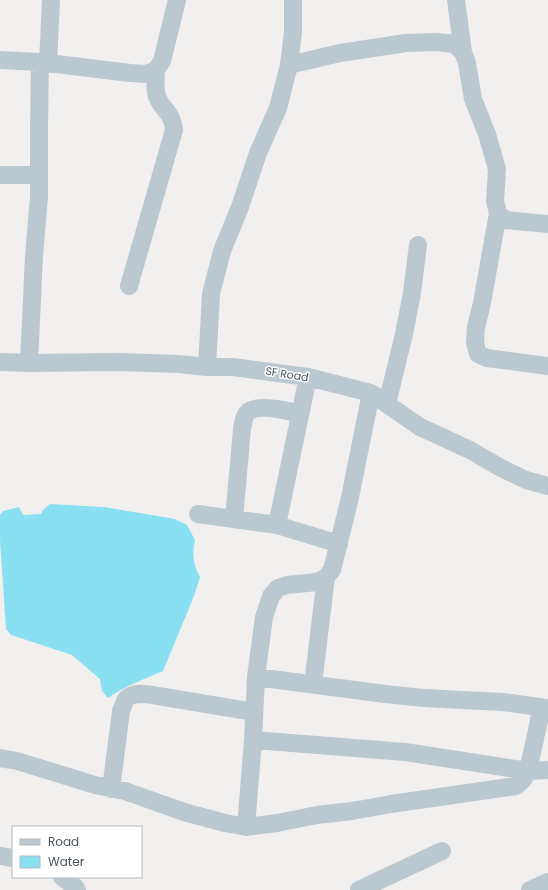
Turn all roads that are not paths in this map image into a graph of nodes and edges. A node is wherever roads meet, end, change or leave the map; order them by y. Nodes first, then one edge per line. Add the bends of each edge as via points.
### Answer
1 (51, 0) edge
2 (177, 0) edge
3 (293, 0) edge
4 (456, 0) edge
5 (463, 52) junction
6 (0, 60) edge
7 (44, 62) junction
8 (289, 65) junction
9 (156, 70) junction
10 (0, 175) edge
11 (39, 175) junction
12 (498, 213) junction
13 (548, 224) edge
14 (418, 245) dead end
15 (129, 286) dead end
16 (0, 362) edge
17 (29, 363) junction
18 (548, 366) edge
19 (207, 367) junction
20 (308, 377) junction
21 (371, 393) junction
22 (387, 404) junction
23 (300, 414) junction
24 (548, 486) edge
25 (198, 514) dead end
26 (234, 519) junction
27 (277, 525) junction
28 (339, 544) junction
29 (326, 577) junction
30 (256, 677) junction
31 (312, 684) junction
32 (547, 708) edge
33 (254, 712) junction
34 (253, 740) junction
35 (0, 758) edge
36 (548, 770) edge
37 (528, 771) junction
38 (111, 789) junction
39 (246, 827) junction
40 (442, 851) dead end
41 (0, 856) edge
42 (12, 858) edge
43 (63, 878) edge
44 (548, 882) edge
45 (77, 890) edge
46 (359, 890) edge
47 (530, 890) edge

1 - 7 street
2 - 9 street via 162,61
3 - 8 street
4 - 5 street
5 - 8 street via 454,44 406,43 340,53
5 - 12 street via 473,99 487,134 497,170 495,200
6 - 7 street
7 - 9 street via 130,73 146,74
7 - 11 street via 39,127
8 - 19 street via 278,108 258,153 222,251 212,294
9 - 15 street via 158,98 170,114 174,130
10 - 11 street
11 - 17 street
12 - 13 street via 505,220
12 - 18 street via 476,327 475,343 478,354 487,358
14 - 22 street via 412,293
16 - 17 street, SF Road
17 - 19 street, SF Road via 119,362
19 - 20 street, SF Road via 234,367
20 - 21 street, SF Road
20 - 23 street
21 - 22 street, SF Road
21 - 28 street
22 - 24 street, SF Road via 420,427 526,480
23 - 26 street via 259,408 249,411 244,418
23 - 27 street
25 - 26 street
26 - 27 street
27 - 28 street
28 - 29 street via 332,570
29 - 30 street via 317,582 287,584 278,588 271,596 264,617
29 - 31 street
30 - 31 street
30 - 33 street
31 - 32 street via 424,698 503,702
32 - 37 street via 540,716
33 - 34 street
33 - 38 street via 158,696 132,695 125,700 121,711
34 - 37 street via 405,752
34 - 39 street
35 - 38 street
36 - 37 street
37 - 39 street via 516,786
38 - 39 street via 125,791 184,812
40 - 46 street
41 - 42 street
43 - 45 street
44 - 47 street

